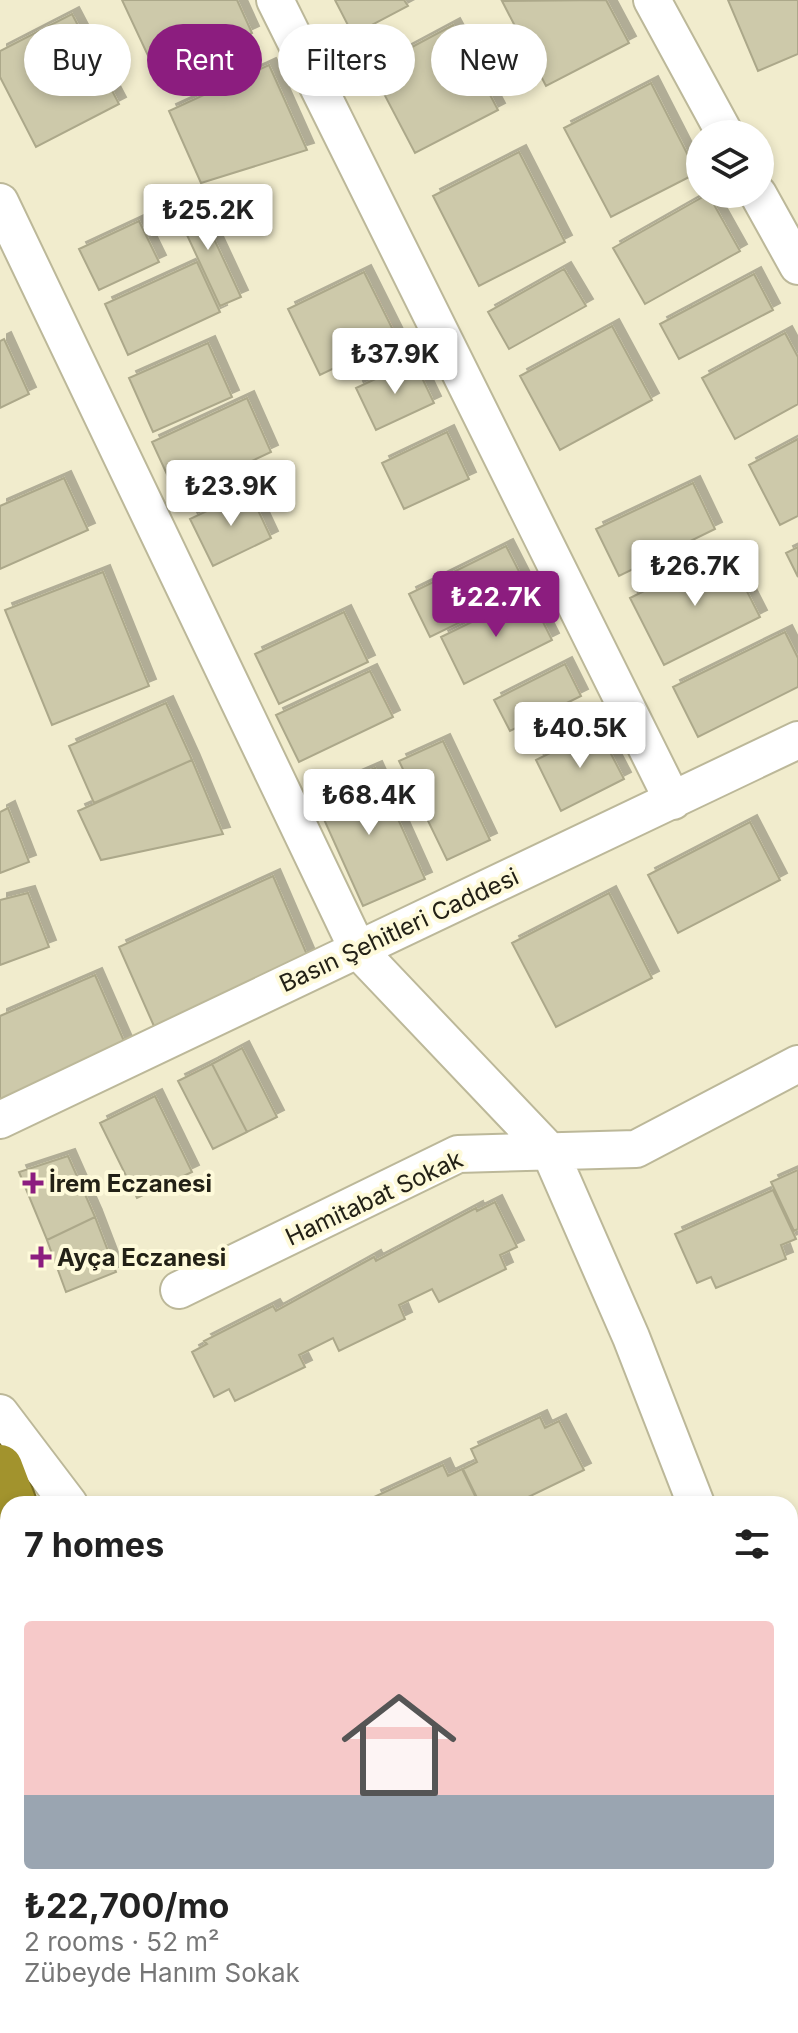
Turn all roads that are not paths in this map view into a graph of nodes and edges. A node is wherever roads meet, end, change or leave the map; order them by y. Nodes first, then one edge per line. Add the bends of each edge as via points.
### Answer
1 (275, 0) edge
2 (652, 0) edge
3 (717, 120) edge
4 (0, 202) edge
5 (768, 208) edge
6 (793, 243) edge
7 (798, 740) edge
8 (673, 801) junction
9 (358, 950) junction
10 (798, 1064) edge
11 (0, 1120) edge
12 (550, 1152) junction
13 (179, 1290) dead end
14 (0, 1413) edge
15 (0, 1467) edge
16 (11, 1496) edge
17 (63, 1496) edge
18 (693, 1496) edge

1 - 8 street
2 - 3 street
4 - 9 street
5 - 6 street
7 - 8 street, Basın Şehitleri Caddesi
8 - 9 street, Basın Şehitleri Caddesi
9 - 11 street, Basın Şehitleri Caddesi
9 - 12 street
10 - 12 street, Hamitabat Sokak via 636,1149
12 - 13 street, Hamitabat Sokak via 458,1154
12 - 18 street
14 - 17 street
15 - 16 highway

